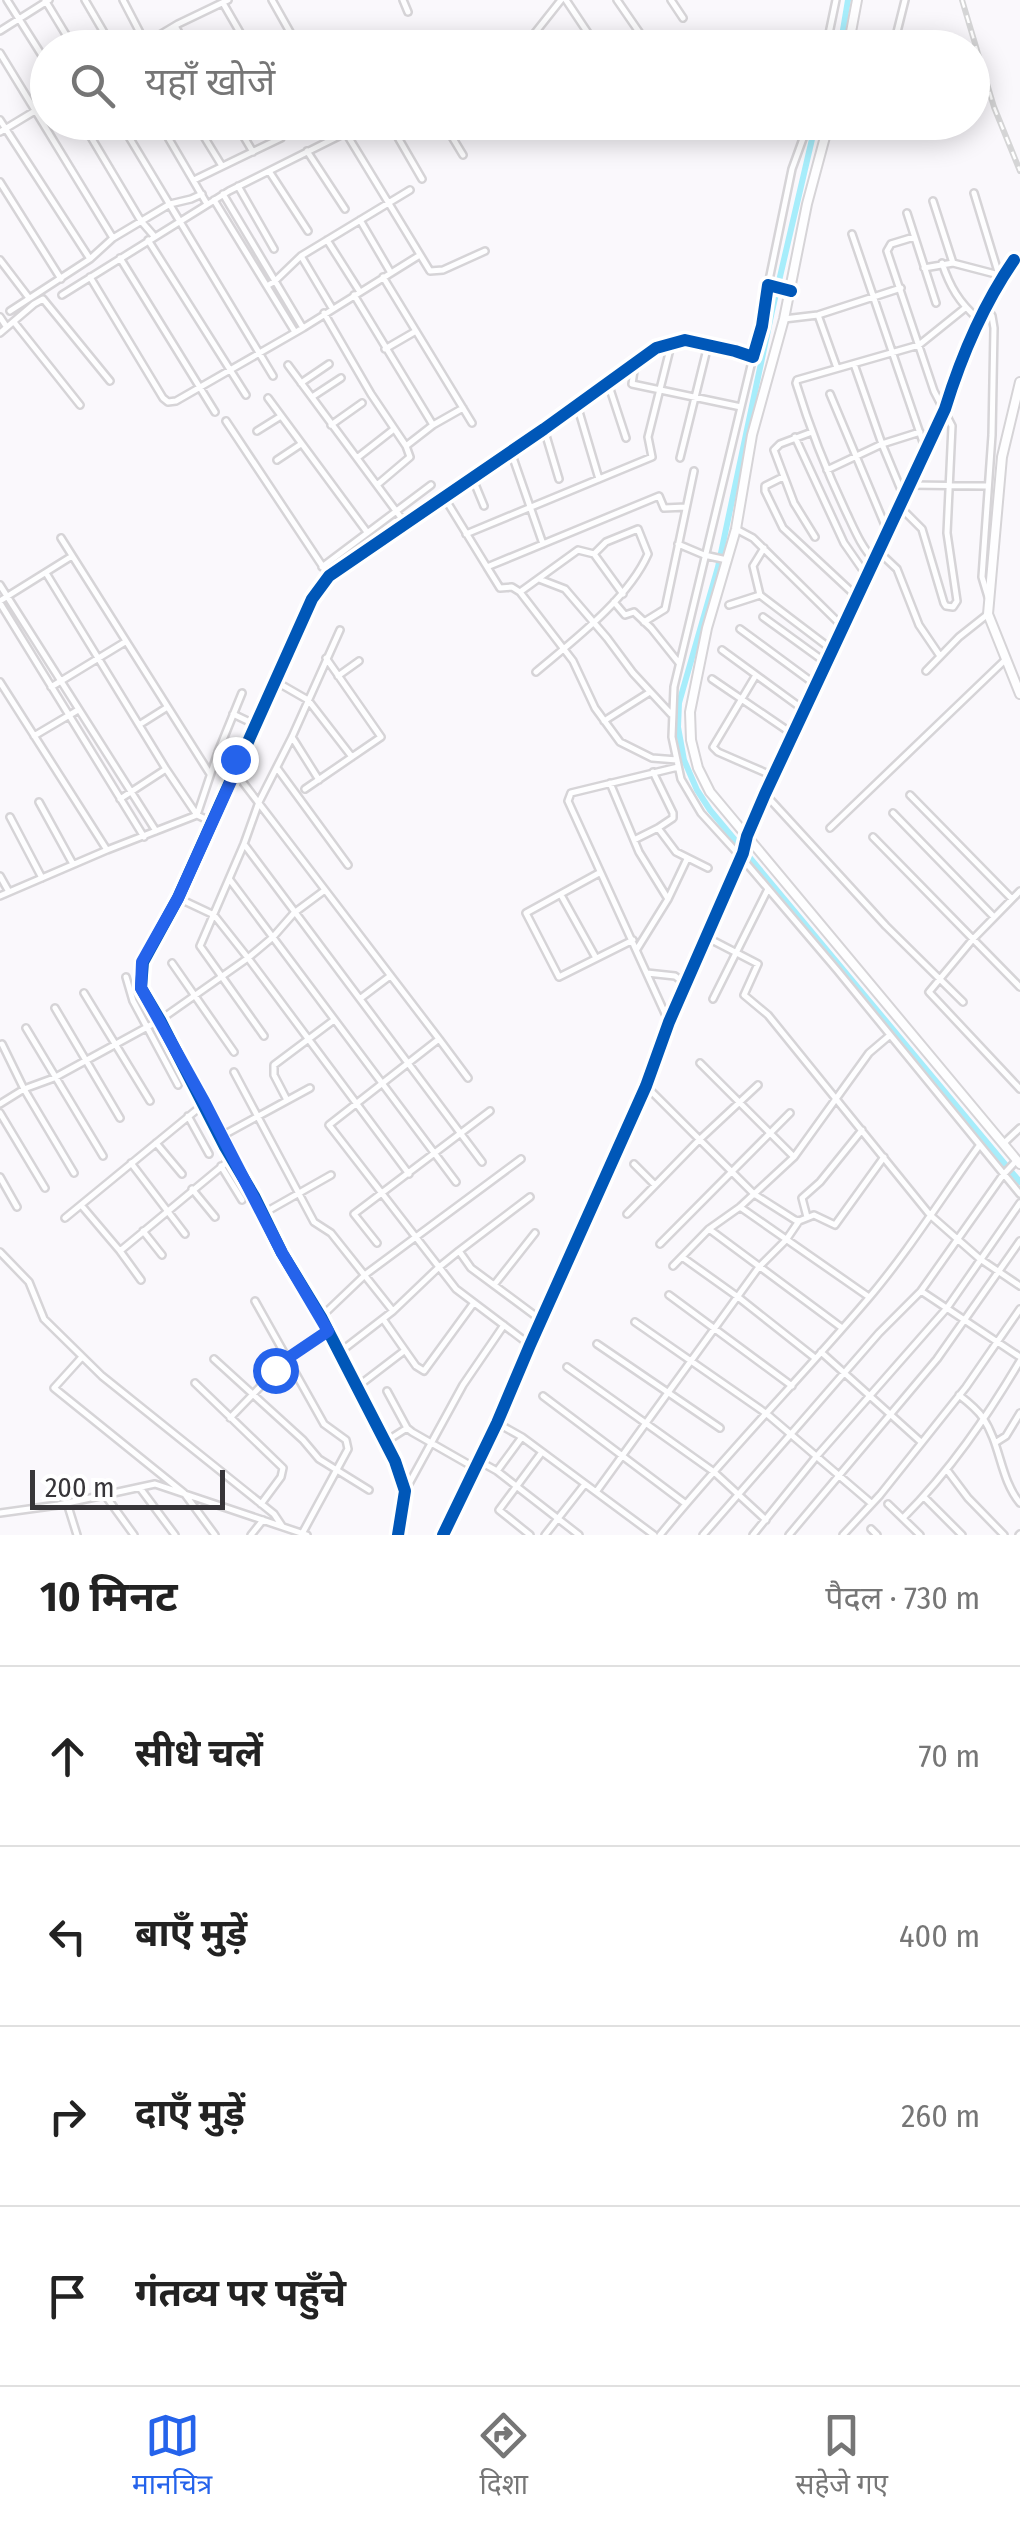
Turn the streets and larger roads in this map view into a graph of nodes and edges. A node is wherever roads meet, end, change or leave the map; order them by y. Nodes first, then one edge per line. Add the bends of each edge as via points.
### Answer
1 (8, 0) edge
2 (84, 0) edge
3 (122, 0) edge
4 (272, 0) edge
5 (403, 0) edge
6 (564, 0) edge
7 (617, 0) edge
8 (671, 0) edge
9 (836, 0) edge
10 (857, 0) edge
11 (905, 0) edge
12 (46, 1) edge
13 (226, 1) edge
14 (408, 12) dead end
15 (683, 18) dead end
16 (19, 19) junction
17 (175, 26) junction
18 (63, 30) edge
19 (102, 30) edge
20 (139, 30) edge
21 (169, 30) edge
22 (177, 30) edge
23 (240, 30) edge
24 (289, 30) edge
25 (538, 30) edge
26 (585, 30) edge
27 (638, 30) edge
28 (830, 30) edge
29 (851, 30) edge
30 (898, 30) edge
31 (0, 31) edge
32 (30, 37) edge
33 (0, 53) edge
34 (30, 102) edge
35 (30, 113) edge
36 (0, 120) edge
37 (3, 130) edge
38 (53, 140) edge
39 (93, 140) edge
40 (131, 140) edge
41 (170, 140) edge
42 (206, 140) edge
43 (246, 140) edge
44 (277, 140) edge
45 (331, 140) edge
46 (350, 140) edge
47 (399, 140) edge
48 (453, 140) edge
49 (802, 140) edge
50 (824, 140) edge
51 (307, 151) junction
52 (253, 152) junction
53 (462, 155) dead end
54 (222, 166) junction
55 (268, 170) junction
56 (422, 179) dead end
57 (194, 180) junction
58 (0, 182) edge
59 (238, 186) junction
60 (410, 190) dead end
61 (974, 193) dead end
62 (202, 194) junction
63 (223, 194) junction
64 (933, 201) dead end
65 (211, 202) junction
66 (389, 203) junction
67 (170, 204) junction
68 (345, 208) dead end
69 (907, 212) dead end
70 (360, 220) junction
71 (142, 221) junction
72 (179, 222) junction
73 (308, 231) dead end
74 (852, 234) dead end
75 (914, 237) junction
76 (112, 238) junction
77 (151, 238) junction
78 (327, 240) junction
79 (274, 249) dead end
80 (485, 251) dead end
81 (420, 255) junction
82 (301, 256) junction
83 (120, 258) junction
84 (90, 259) junction
85 (0, 260) edge
86 (1014, 260) dead end
87 (953, 263) junction
88 (942, 264) junction
89 (924, 268) junction
90 (387, 275) junction
91 (1001, 275) junction
92 (89, 276) junction
93 (62, 279) junction
94 (275, 281) junction
95 (266, 286) junction
96 (772, 286) junction
97 (901, 288) junction
98 (788, 290) junction
99 (357, 293) junction
100 (62, 295) dead end
101 (873, 296) junction
102 (32, 301) junction
103 (936, 303) dead end
104 (332, 308) junction
105 (966, 308) junction
106 (987, 308) junction
107 (10, 311) dead end
108 (324, 313) junction
109 (818, 314) junction
110 (0, 317) edge
111 (790, 319) junction
112 (980, 321) junction
113 (14, 322) junction
114 (6, 326) junction
115 (303, 328) junction
116 (416, 330) junction
117 (294, 332) junction
118 (0, 333) edge
119 (671, 344) junction
120 (708, 345) junction
121 (919, 345) junction
122 (385, 349) junction
123 (258, 352) junction
124 (892, 354) junction
125 (753, 357) junction
126 (636, 360) junction
127 (854, 363) junction
128 (288, 364) dead end
129 (329, 364) dead end
130 (837, 368) junction
131 (230, 370) junction
132 (273, 376) dead end
133 (341, 378) dead end
134 (110, 381) dead end
135 (1020, 382) edge
136 (301, 383) junction
137 (608, 383) junction
138 (200, 388) junction
139 (660, 390) junction
140 (830, 394) dead end
141 (246, 395) dead end
142 (312, 397) junction
143 (268, 398) dead end
144 (695, 398) junction
145 (362, 403) dead end
146 (80, 405) dead end
147 (577, 405) junction
148 (741, 407) junction
149 (463, 408) junction
150 (946, 409) junction
151 (215, 412) dead end
152 (280, 416) junction
153 (226, 421) dead end
154 (472, 423) dead end
155 (331, 425) junction
156 (433, 425) junction
157 (394, 429) junction
158 (544, 429) junction
159 (257, 431) dead end
160 (812, 432) junction
161 (920, 432) junction
162 (796, 437) junction
163 (626, 438) dead end
164 (301, 444) junction
165 (882, 444) junction
166 (406, 446) junction
167 (926, 448) junction
168 (511, 452) junction
169 (855, 457) junction
170 (357, 458) junction
171 (680, 458) dead end
172 (277, 460) dead end
173 (827, 470) junction
174 (694, 472) dead end
175 (472, 476) junction
176 (784, 476) junction
177 (558, 479) dead end
178 (599, 480) junction
179 (377, 484) junction
180 (432, 484) dead end
181 (910, 486) junction
182 (948, 486) junction
183 (988, 486) junction
184 (444, 497) junction
185 (902, 501) junction
186 (484, 506) dead end
187 (686, 507) junction
188 (529, 508) junction
189 (401, 517) junction
190 (736, 529) junction
191 (367, 532) junction
192 (888, 532) junction
193 (466, 534) junction
194 (815, 537) dead end
195 (61, 538) dead end
196 (543, 544) junction
197 (678, 544) junction
198 (764, 548) junction
199 (880, 552) junction
200 (594, 554) junction
201 (704, 555) junction
202 (72, 556) junction
203 (722, 559) junction
204 (875, 561) junction
205 (487, 567) junction
206 (325, 571) junction
207 (46, 573) junction
208 (867, 577) junction
209 (539, 578) junction
210 (0, 585) edge
211 (520, 592) junction
212 (623, 594) junction
213 (760, 595) junction
214 (7, 596) junction
215 (858, 597) junction
216 (988, 600) junction
217 (0, 602) edge
218 (614, 602) junction
219 (729, 605) dead end
220 (988, 614) junction
221 (763, 617) dead end
222 (594, 620) junction
223 (644, 622) junction
224 (844, 626) junction
225 (740, 629) dead end
226 (340, 630) dead end
227 (125, 642) junction
228 (564, 648) junction
229 (722, 650) dead end
230 (834, 651) junction
231 (940, 656) junction
232 (326, 658) junction
233 (98, 659) junction
234 (1005, 660) junction
235 (359, 661) dead end
236 (679, 664) junction
237 (827, 664) junction
238 (926, 671) dead end
239 (536, 672) dead end
240 (756, 675) junction
241 (338, 676) junction
242 (712, 679) dead end
243 (275, 681) junction
244 (0, 682) edge
245 (60, 682) junction
246 (816, 685) junction
247 (52, 687) junction
248 (650, 692) junction
249 (242, 693) dead end
250 (1020, 694) edge
251 (741, 699) junction
252 (308, 700) junction
253 (166, 708) junction
254 (78, 710) junction
255 (804, 710) junction
256 (234, 714) junction
257 (69, 716) junction
258 (673, 716) junction
259 (604, 721) junction
260 (251, 722) junction
261 (140, 725) junction
262 (794, 735) junction
263 (34, 736) junction
264 (292, 737) junction
265 (218, 752) junction
266 (352, 757) junction
267 (235, 759) junction
268 (678, 764) junction
269 (277, 768) junction
270 (166, 769) junction
271 (236, 772) junction
272 (653, 772) junction
273 (210, 774) junction
274 (773, 776) junction
275 (319, 780) junction
276 (610, 783) junction
277 (305, 789) dead end
278 (132, 791) junction
279 (765, 794) junction
280 (910, 795) dead end
281 (120, 798) junction
282 (40, 802) dead end
283 (259, 802) junction
284 (894, 813) dead end
285 (10, 817) dead end
286 (205, 819) junction
287 (658, 828) junction
288 (830, 828) dead end
289 (156, 831) junction
290 (873, 836) dead end
291 (144, 837) junction
292 (747, 839) junction
293 (634, 840) junction
294 (244, 844) junction
295 (106, 850) junction
296 (742, 855) junction
297 (687, 859) junction
298 (73, 864) junction
299 (348, 865) dead end
300 (708, 868) dead end
301 (600, 873) junction
302 (0, 876) edge
303 (42, 878) junction
304 (229, 878) junction
305 (768, 889) junction
306 (325, 890) junction
307 (9, 892) junction
308 (1020, 892) edge
309 (560, 894) junction
310 (0, 896) edge
311 (178, 898) junction
312 (668, 899) junction
313 (1012, 900) junction
314 (294, 912) junction
315 (214, 915) junction
316 (994, 918) junction
317 (273, 937) junction
318 (706, 937) junction
319 (973, 938) junction
320 (632, 940) junction
321 (637, 949) junction
322 (735, 953) junction
323 (248, 958) junction
324 (596, 958) junction
325 (172, 963) dead end
326 (647, 973) junction
327 (126, 976) dead end
328 (390, 976) junction
329 (222, 977) junction
330 (681, 980) junction
331 (940, 980) junction
332 (1020, 988) edge
333 (84, 993) dead end
334 (195, 996) junction
335 (360, 999) junction
336 (712, 999) dead end
337 (962, 1002) dead end
338 (54, 1008) dead end
339 (334, 1020) junction
340 (669, 1022) junction
341 (153, 1024) junction
342 (26, 1028) dead end
343 (264, 1036) dead end
344 (889, 1036) junction
345 (308, 1039) junction
346 (439, 1039) junction
347 (2, 1044) edge
348 (117, 1044) junction
349 (234, 1052) dead end
350 (85, 1060) junction
351 (408, 1063) junction
352 (700, 1063) dead end
353 (234, 1072) dead end
354 (54, 1078) junction
355 (468, 1078) dead end
356 (382, 1083) junction
357 (758, 1085) dead end
358 (178, 1086) dead end
359 (646, 1086) junction
360 (310, 1088) dead end
361 (24, 1089) junction
362 (1020, 1089) edge
363 (836, 1098) junction
364 (286, 1100) junction
365 (150, 1101) dead end
366 (738, 1103) junction
367 (0, 1104) edge
368 (356, 1104) junction
369 (201, 1106) junction
370 (490, 1111) dead end
371 (790, 1113) dead end
372 (0, 1114) edge
373 (188, 1116) junction
374 (256, 1117) junction
375 (120, 1118) dead end
376 (1020, 1128) edge
377 (862, 1130) junction
378 (462, 1134) junction
379 (770, 1134) junction
380 (220, 1137) junction
381 (699, 1140) junction
382 (156, 1142) junction
383 (1003, 1144) junction
384 (979, 1146) junction
385 (208, 1154) dead end
386 (436, 1154) junction
387 (103, 1156) dead end
388 (794, 1157) junction
389 (884, 1157) junction
390 (521, 1159) dead end
391 (226, 1162) junction
392 (482, 1162) dead end
393 (131, 1163) junction
394 (1017, 1163) edge
395 (634, 1164) dead end
396 (732, 1172) junction
397 (1004, 1173) junction
398 (74, 1174) dead end
399 (182, 1174) dead end
400 (409, 1174) junction
401 (330, 1175) dead end
402 (0, 1178) edge
403 (456, 1182) dead end
404 (655, 1186) junction
405 (45, 1188) dead end
406 (192, 1189) junction
407 (298, 1194) junction
408 (754, 1194) junction
409 (1020, 1194) edge
410 (382, 1195) junction
411 (530, 1197) dead end
412 (242, 1200) dead end
413 (1020, 1203) edge
414 (80, 1205) junction
415 (17, 1207) dead end
416 (740, 1207) junction
417 (167, 1210) junction
418 (262, 1213) junction
419 (627, 1214) dead end
420 (930, 1215) junction
421 (215, 1217) dead end
422 (65, 1218) dead end
423 (807, 1218) junction
424 (799, 1222) junction
425 (709, 1229) junction
426 (143, 1231) junction
427 (535, 1233) dead end
428 (185, 1234) dead end
429 (415, 1238) junction
430 (786, 1240) junction
431 (956, 1240) junction
432 (1020, 1241) edge
433 (376, 1243) dead end
434 (660, 1244) dead end
435 (120, 1251) junction
436 (460, 1251) junction
437 (0, 1252) edge
438 (162, 1255) dead end
439 (682, 1258) junction
440 (980, 1259) junction
441 (674, 1266) dead end
442 (759, 1267) junction
443 (438, 1268) junction
444 (999, 1270) junction
445 (366, 1274) junction
446 (140, 1280) dead end
447 (494, 1285) junction
448 (1020, 1286) edge
449 (921, 1291) junction
450 (668, 1295) dead end
451 (738, 1296) junction
452 (870, 1297) junction
453 (256, 1301) dead end
454 (473, 1304) junction
455 (948, 1308) junction
456 (1020, 1309) edge
457 (393, 1311) junction
458 (321, 1317) junction
459 (382, 1319) junction
460 (541, 1320) junction
461 (964, 1320) junction
462 (635, 1322) dead end
463 (504, 1324) junction
464 (842, 1328) junction
465 (714, 1329) junction
466 (324, 1333) junction
467 (996, 1341) junction
468 (597, 1344) dead end
469 (530, 1345) junction
470 (404, 1351) junction
471 (822, 1352) junction
472 (339, 1353) junction
473 (82, 1357) junction
474 (288, 1358) junction
475 (816, 1358) junction
476 (214, 1359) dead end
477 (1020, 1359) edge
478 (692, 1361) junction
479 (568, 1366) dead end
480 (845, 1373) junction
481 (195, 1383) dead end
482 (792, 1386) junction
483 (357, 1387) junction
484 (387, 1390) dead end
485 (668, 1392) junction
486 (253, 1394) junction
487 (959, 1395) junction
488 (543, 1396) dead end
489 (870, 1396) junction
490 (1020, 1413) edge
491 (767, 1414) junction
492 (890, 1414) junction
493 (230, 1418) junction
494 (984, 1420) junction
495 (498, 1423) junction
496 (646, 1424) junction
497 (407, 1428) junction
498 (720, 1428) dead end
499 (792, 1435) junction
500 (522, 1437) junction
501 (385, 1442) junction
502 (922, 1442) junction
503 (996, 1443) junction
504 (431, 1444) junction
505 (542, 1452) junction
506 (622, 1456) junction
507 (816, 1457) junction
508 (477, 1464) junction
509 (338, 1470) junction
510 (947, 1470) junction
511 (497, 1471) junction
512 (714, 1472) junction
513 (840, 1476) junction
514 (585, 1484) junction
515 (516, 1486) junction
516 (140, 1488) junction
517 (1020, 1489) edge
518 (369, 1490) dead end
519 (405, 1490) junction
520 (596, 1492) junction
521 (184, 1493) junction
522 (105, 1495) junction
523 (739, 1495) junction
524 (1014, 1496) junction
525 (924, 1497) junction
526 (67, 1502) junction
527 (871, 1503) junction
528 (1020, 1503) edge
529 (261, 1504) junction
530 (686, 1504) junction
531 (888, 1504) dead end
532 (0, 1513) edge
533 (558, 1518) junction
534 (903, 1518) junction
535 (263, 1520) junction
536 (766, 1520) junction
537 (282, 1526) junction
538 (871, 1528) dead end
539 (305, 1534) edge
540 (653, 1534) edge
541 (77, 1535) edge
542 (134, 1535) edge
543 (175, 1535) edge
544 (215, 1535) edge
545 (251, 1535) edge
546 (398, 1535) edge
547 (443, 1535) edge
548 (530, 1535) edge
549 (545, 1535) edge
550 (580, 1535) edge
551 (703, 1535) edge
552 (753, 1535) edge
553 (789, 1535) edge
554 (843, 1535) edge
555 (877, 1535) edge
556 (920, 1535) edge
557 (962, 1535) edge
558 (1004, 1535) edge

1 - 16 street
2 - 19 street
3 - 20 street
4 - 24 street
5 - 14 street
6 - 25 street
6 - 26 street
7 - 27 street
8 - 15 street
9 - 28 street
10 - 29 street
11 - 30 street
12 - 16 street
12 - 18 street
13 - 17 street
13 - 23 street
16 - 31 street
16 - 32 street
17 - 21 street
17 - 22 street
33 - 34 street
35 - 37 street
36 - 37 street
37 - 84 street
38 - 76 street
39 - 71 street
40 - 67 street
41 - 57 street
42 - 54 street
43 - 52 street
44 - 52 street
45 - 51 street
46 - 66 street
47 - 56 street
48 - 53 street
49 - 96 street
50 - 98 street
51 - 55 street
51 - 68 street
52 - 54 street
54 - 57 street
55 - 59 street
55 - 73 street
57 - 62 street
58 - 93 street
59 - 63 street
59 - 79 street
60 - 66 street
61 - 91 street
62 - 65 street
62 - 67 street
63 - 65 street
63 - 94 street
64 - 87 street
65 - 72 street
65 - 95 street
66 - 70 street
66 - 81 street
67 - 71 street
67 - 72 street
69 - 75 street
70 - 78 street
70 - 90 street
71 - 76 street
71 - 77 street
72 - 77 street
72 - 123 street
74 - 101 street
75 - 89 street
75 - 97 street via 888,247
76 - 84 street
77 - 83 street
77 - 131 street
78 - 82 street
78 - 99 street
80 - 81 street via 436,272
81 - 90 street
82 - 94 street
82 - 104 street
83 - 92 street
83 - 138 street
84 - 93 street
85 - 102 street
86 - 91 street
87 - 88 street
87 - 91 street
88 - 89 street
88 - 105 street
89 - 103 street
90 - 99 street
90 - 116 street
91 - 106 street
92 - 100 street
92 - 138 street via 163,398 176,401
93 - 102 street
94 - 95 street
94 - 115 street
95 - 117 street
96 - 98 street
96 - 125 street
97 - 101 street
97 - 121 street
98 - 111 street
99 - 104 street
99 - 122 street
101 - 109 street
101 - 124 street
102 - 107 street
102 - 113 street
102 - 134 street via 43,299
104 - 108 street
105 - 112 street
105 - 121 street
106 - 112 street
106 - 183 street via 994,328
108 - 115 street
108 - 157 street
109 - 111 street
109 - 130 street
110 - 114 street
111 - 190 street via 749,448
112 - 150 street
113 - 114 street
113 - 146 street
114 - 118 street
115 - 117 street
116 - 122 street
116 - 149 street
117 - 123 street
119 - 120 street
119 - 126 street
119 - 139 street
120 - 125 street
120 - 144 street
121 - 124 street
121 - 150 street
122 - 156 street
123 - 131 street
123 - 132 street
124 - 127 street
124 - 161 street
125 - 148 street
126 - 137 street
126 - 139 street via 632,384
127 - 130 street
127 - 165 street
128 - 136 street
129 - 136 street
130 - 160 street via 797,380
131 - 138 street
131 - 141 street
133 - 142 street
135 - 216 street via 1002,458
136 - 142 street
137 - 147 street
137 - 163 street
138 - 151 street
139 - 144 street
139 - 178 street via 648,437 652,458
140 - 169 street
142 - 155 street
143 - 152 street
144 - 148 street
144 - 171 street
145 - 155 street
147 - 158 street
147 - 178 street
148 - 201 street
149 - 154 street
149 - 156 street
150 - 167 street
150 - 182 street via 952,426
152 - 159 street
152 - 164 street
153 - 206 street
155 - 170 street
156 - 166 street
157 - 166 street
157 - 170 street
158 - 168 street
158 - 177 street
160 - 162 street
160 - 173 street
161 - 165 street
161 - 167 street
162 - 176 street via 774,450
162 - 208 street via 844,543
164 - 172 street
164 - 191 street
165 - 169 street
165 - 185 street
166 - 179 street via 410,458
167 - 181 street
168 - 175 street
168 - 188 street
169 - 173 street
169 - 192 street
170 - 179 street
173 - 204 street
174 - 187 street
175 - 184 street
175 - 186 street
176 - 194 street
176 - 215 street via 765,491 783,528
178 - 188 street
179 - 189 street
180 - 189 street
181 - 182 street
181 - 185 street
182 - 183 street
182 - 185 street via 953,607 944,603 922,529
183 - 216 street via 982,577
184 - 189 street
184 - 193 street
185 - 192 street
187 - 196 street via 664,508 658,496
187 - 197 street
188 - 193 street
188 - 196 street
189 - 191 street
189 - 206 street
190 - 198 street
190 - 203 street
191 - 206 street
192 - 199 street
193 - 205 street
195 - 202 street
196 - 205 street
197 - 201 street
197 - 223 street via 665,608
198 - 213 street via 753,566
198 - 224 street
199 - 204 street
199 - 231 street via 896,569
200 - 209 street via 578,550
200 - 212 street
200 - 212 street via 638,529 648,554
201 - 203 street
201 - 236 street
202 - 207 street
202 - 227 street
203 - 292 street via 690,712 691,740 710,792
204 - 208 street
205 - 211 street via 500,588
206 - 243 street
207 - 214 street
207 - 233 street
208 - 215 street
209 - 211 street
209 - 222 street via 565,589
210 - 214 street
211 - 228 street
212 - 218 street
213 - 219 street
213 - 230 street
214 - 217 street
214 - 245 street
215 - 224 street
216 - 220 street
217 - 247 street
218 - 222 street
218 - 223 street
220 - 231 street
220 - 234 street
221 - 237 street
222 - 228 street
222 - 248 street
223 - 236 street
224 - 230 street
225 - 246 street
226 - 232 street
227 - 233 street
227 - 253 street
228 - 239 street
228 - 259 street
229 - 240 street
230 - 237 street
231 - 238 street
232 - 241 street
232 - 252 street
233 - 245 street
233 - 261 street
234 - 250 street
234 - 288 street
235 - 241 street
236 - 258 street
237 - 246 street
240 - 251 street
240 - 255 street
241 - 266 street via 381,737
242 - 251 street
243 - 252 street
243 - 260 street
244 - 263 street
245 - 247 street
245 - 254 street
246 - 255 street
247 - 257 street
248 - 258 street
248 - 259 street
249 - 256 street
251 - 262 street
251 - 274 street via 714,750
252 - 264 street
252 - 266 street
253 - 261 street
253 - 273 street
254 - 257 street
254 - 278 street
255 - 262 street
256 - 260 street
256 - 265 street
257 - 263 street
257 - 281 street
258 - 268 street
259 - 268 street via 627,747
260 - 267 street
261 - 270 street
262 - 274 street
263 - 295 street
264 - 269 street
264 - 275 street
265 - 267 street
265 - 273 street
266 - 275 street
267 - 271 street
268 - 272 street
268 - 296 street via 701,813
269 - 283 street
269 - 299 street
270 - 278 street
270 - 286 street
271 - 283 street
271 - 286 street
272 - 276 street
272 - 287 street via 673,813
273 - 286 street
274 - 279 street
275 - 277 street
276 - 293 street
276 - 301 street via 570,794 568,802
278 - 281 street
278 - 289 street
279 - 292 street
279 - 331 street
280 - 313 street
281 - 291 street
282 - 298 street
283 - 294 street
283 - 306 street
284 - 316 street
285 - 303 street
286 - 289 street
286 - 311 street
287 - 293 street
287 - 297 street
289 - 291 street
290 - 319 street
291 - 295 street
292 - 296 street
292 - 383 street
293 - 312 street
294 - 304 street
294 - 314 street
295 - 298 street
296 - 305 street
296 - 318 street
297 - 300 street
297 - 312 street
298 - 303 street
301 - 309 street
301 - 320 street
302 - 307 street
303 - 307 street
304 - 315 street
304 - 317 street
305 - 322 street
305 - 344 street
306 - 314 street
306 - 328 street
307 - 310 street
308 - 313 street
309 - 324 street
309 - 324 street via 526,913 559,976
311 - 315 street
311 - 341 street via 142,962 141,988
312 - 321 street
313 - 316 street
314 - 317 street
314 - 335 street
315 - 323 street
315 - 329 street via 200,946
316 - 319 street
317 - 323 street
317 - 339 street
318 - 322 street
318 - 330 street
319 - 331 street
319 - 332 street
320 - 321 street
320 - 324 street
321 - 326 street
322 - 336 street
322 - 363 street via 758,964 744,995
323 - 329 street
323 - 345 street
325 - 334 street
326 - 330 street
326 - 340 street
327 - 341 street via 132,1000
328 - 335 street
328 - 346 street
329 - 334 street
329 - 343 street
330 - 340 street
331 - 337 street
331 - 362 street via 929,992
333 - 348 street
334 - 341 street
334 - 349 street
335 - 351 street
338 - 350 street
339 - 345 street
339 - 356 street
340 - 359 street
341 - 348 street
341 - 358 street
341 - 369 street
342 - 354 street
344 - 363 street
344 - 384 street
345 - 364 street via 274,1064
345 - 368 street
346 - 351 street
346 - 355 street
347 - 361 street
348 - 350 street
348 - 365 street
350 - 354 street
350 - 375 street
351 - 356 street
351 - 378 street
352 - 366 street
353 - 374 street
354 - 361 street
354 - 387 street
356 - 368 street
356 - 386 street
357 - 366 street
359 - 381 street
359 - 460 street
360 - 364 street
361 - 367 street
361 - 398 street
363 - 377 street
363 - 388 street
364 - 374 street
366 - 379 street
366 - 381 street
368 - 400 street
368 - 410 street via 329,1125
369 - 373 street
369 - 380 street
370 - 378 street
371 - 379 street
372 - 405 street
373 - 382 street
373 - 385 street
374 - 380 street
374 - 407 street
376 - 383 street
377 - 389 street
377 - 423 street via 802,1198
378 - 386 street
378 - 392 street
379 - 388 street
379 - 396 street
380 - 391 street
381 - 396 street
381 - 404 street
382 - 393 street
382 - 399 street
383 - 394 street
384 - 397 street
384 - 420 street
386 - 400 street
386 - 403 street
388 - 408 street
389 - 420 street
389 - 423 street via 839,1222
390 - 429 street
391 - 406 street
391 - 412 street
391 - 418 street
393 - 414 street
393 - 417 street
394 - 397 street
395 - 404 street
396 - 408 street
396 - 434 street
397 - 409 street
397 - 431 street
400 - 410 street
401 - 407 street
402 - 415 street
404 - 419 street
406 - 417 street
406 - 421 street
407 - 418 street
407 - 445 street via 314,1222
408 - 416 street
408 - 424 street
410 - 429 street
410 - 433 street via 354,1214
411 - 436 street
413 - 440 street
414 - 422 street
414 - 435 street
416 - 425 street
416 - 430 street
417 - 426 street
417 - 428 street
418 - 458 street
420 - 431 street
420 - 452 street
423 - 424 street
424 - 430 street
425 - 439 street
425 - 442 street
426 - 435 street
426 - 438 street
427 - 447 street
429 - 443 street
429 - 445 street
430 - 442 street
430 - 452 street
431 - 440 street
431 - 449 street
432 - 444 street
435 - 446 street
436 - 443 street
436 - 447 street
437 - 473 street via 29,1282 44,1319
439 - 441 street
439 - 451 street
440 - 444 street
440 - 455 street
442 - 451 street
442 - 464 street
443 - 454 street
443 - 457 street
444 - 448 street
444 - 461 street
445 - 457 street
445 - 458 street
447 - 460 street
449 - 455 street
449 - 480 street
450 - 465 street
451 - 465 street
451 - 475 street
452 - 464 street
453 - 474 street
454 - 463 street
454 - 470 street via 424,1372
455 - 461 street
455 - 489 street
456 - 467 street
457 - 459 street
458 - 466 street
459 - 470 street
459 - 472 street
460 - 469 street
461 - 467 street
461 - 492 street
462 - 478 street
463 - 469 street
463 - 504 street
464 - 471 street
465 - 478 street
465 - 482 street
466 - 472 street
466 - 474 street
467 - 477 street
467 - 487 street
468 - 485 street
469 - 495 street
470 - 483 street
471 - 475 street
471 - 480 street
472 - 483 street
473 - 521 street via 54,1388
473 - 529 street
474 - 486 street
474 - 509 street via 324,1424 348,1444
475 - 482 street
476 - 486 street
477 - 494 street
478 - 485 street
478 - 491 street
479 - 496 street
480 - 489 street
480 - 499 street
481 - 493 street
482 - 491 street
483 - 501 street
484 - 497 street
485 - 496 street
485 - 498 street
486 - 493 street
486 - 509 street
487 - 494 street
487 - 502 street
488 - 506 street
489 - 492 street
489 - 507 street
490 - 503 street
491 - 499 street
491 - 512 street
492 - 502 street
492 - 513 street
493 - 529 street via 282,1468
494 - 503 street
494 - 510 street
495 - 500 street
495 - 508 street
496 - 506 street
496 - 512 street
497 - 501 street
497 - 504 street
499 - 507 street
499 - 523 street
500 - 505 street
500 - 511 street
501 - 519 street
502 - 527 street
503 - 524 street
504 - 508 street
504 - 519 street
505 - 514 street
505 - 515 street
506 - 520 street
506 - 530 street
507 - 513 street
507 - 536 street
508 - 511 street
508 - 547 street
509 - 518 street
509 - 539 street
510 - 525 street
510 - 558 street
511 - 515 street
512 - 523 street
512 - 530 street
513 - 527 street
513 - 553 street
514 - 520 street
514 - 533 street
515 - 533 street
515 - 548 street via 499,1510
516 - 521 street via 155,1484
516 - 522 street
516 - 543 street
517 - 524 street
519 - 546 street
520 - 540 street
521 - 535 street
521 - 544 street
522 - 526 street
522 - 542 street
523 - 536 street
523 - 551 street
524 - 528 street
525 - 534 street
525 - 557 street
526 - 532 street
526 - 541 street
527 - 554 street
529 - 537 street
530 - 540 street
531 - 534 street
533 - 549 street
533 - 550 street
534 - 556 street
535 - 537 street
535 - 545 street
536 - 552 street
537 - 539 street
538 - 555 street

